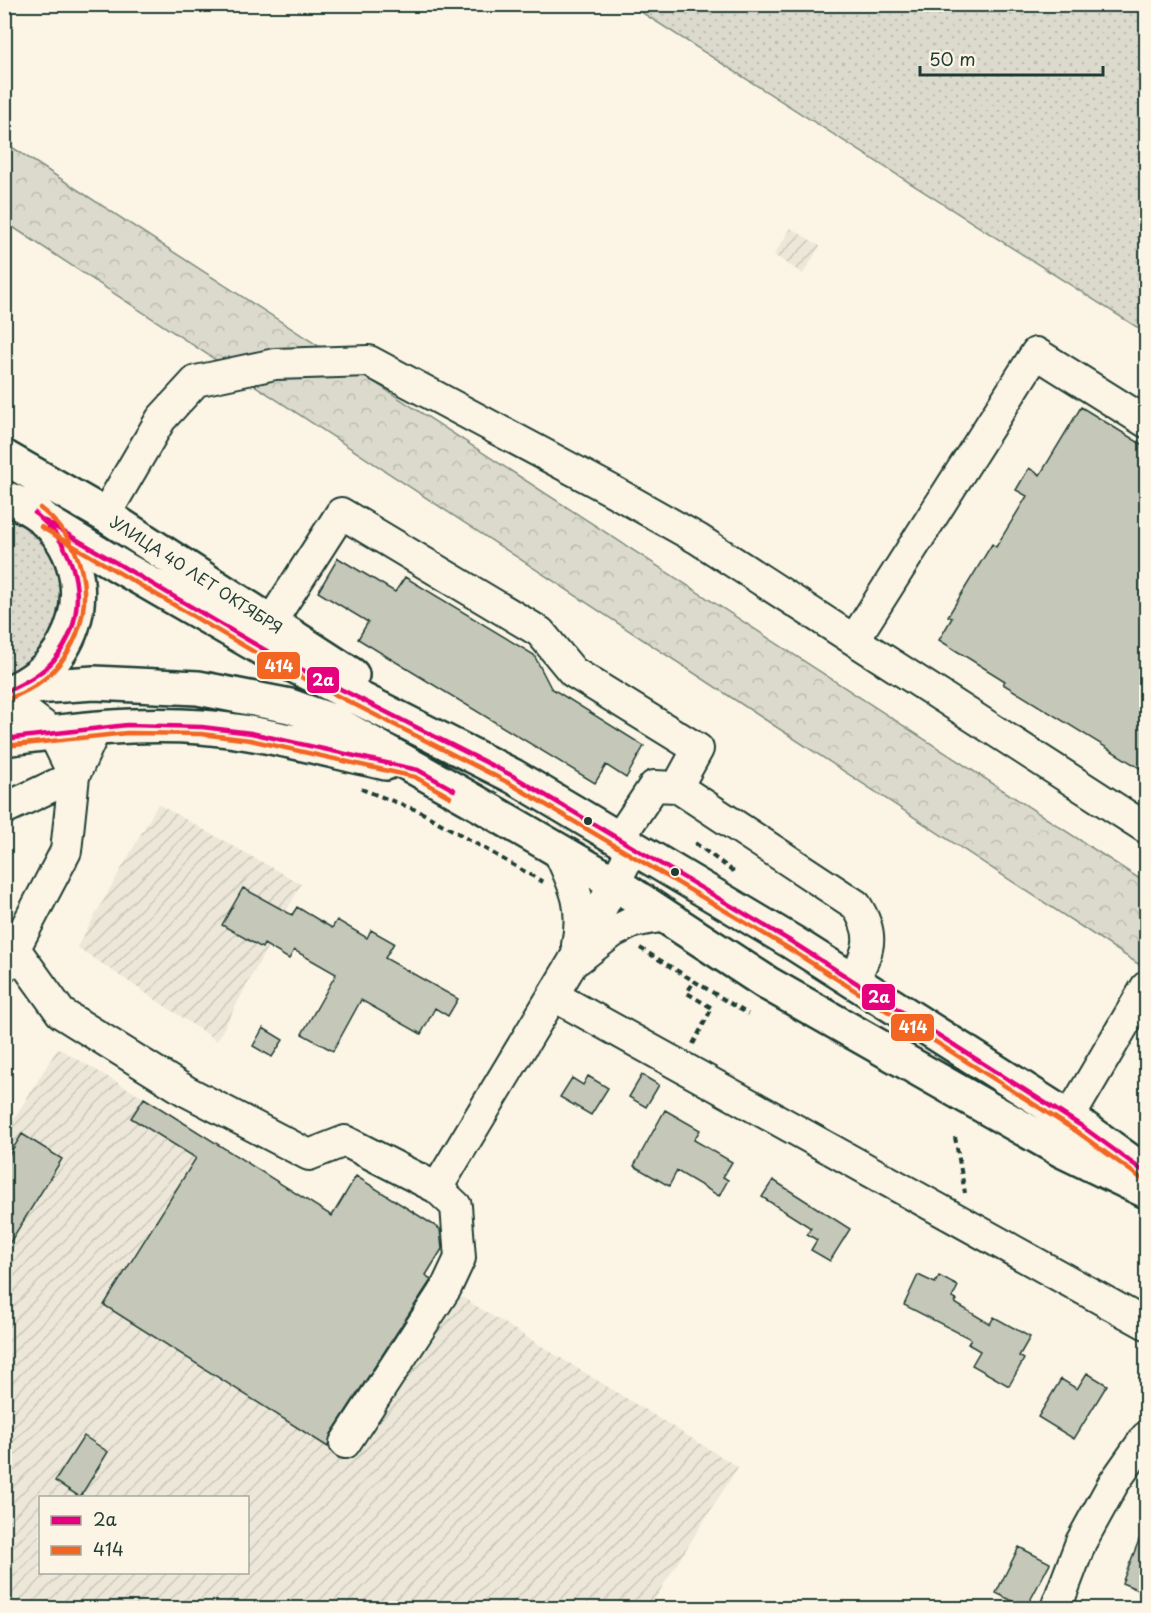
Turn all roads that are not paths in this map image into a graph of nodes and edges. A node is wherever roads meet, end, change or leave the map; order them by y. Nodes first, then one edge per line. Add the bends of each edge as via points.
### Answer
1 (1146, 422) edge
2 (4, 457) edge
3 (8, 498) edge
4 (105, 515) junction
5 (45, 521) junction
6 (271, 622) junction
7 (854, 640) junction
8 (9, 692) edge
9 (96, 728) junction
10 (53, 732) junction
11 (432, 736) junction
12 (4, 739) edge
13 (417, 770) junction
14 (74, 776) junction
15 (677, 787) junction
16 (4, 809) edge
17 (1146, 828) edge
18 (625, 844) junction
19 (558, 850) junction
20 (613, 882) junction
21 (664, 916) junction
22 (10, 959) edge
23 (573, 962) junction
24 (853, 981) junction
25 (1146, 987) edge
26 (554, 996) junction
27 (1069, 1118) junction
28 (1146, 1173) edge
29 (437, 1188) junction
30 (1146, 1191) edge
31 (1146, 1324) edge
32 (1146, 1437) edge
33 (345, 1443) dead end
34 (1056, 1608) edge

1 - 7 street via 1036,353
2 - 4 main road, УЛИЦА 40 ЛЕТ ОКТЯБРЯ
3 - 5 main road, УЛИЦА 40 ЛЕТ ОКТЯБРЯ
4 - 6 main road, УЛИЦА 40 ЛЕТ ОКТЯБРЯ
4 - 7 street via 161,419 196,381 275,364 369,361 698,539
5 - 8 main road, УЛИЦА 40 ЛЕТ ОКТЯБРЯ via 57,534 74,567 78,584 75,621 60,654 48,667
5 - 11 main road, УЛИЦА 40 ЛЕТ ОКТЯБРЯ via 277,657
6 - 11 main road, УЛИЦА 40 ЛЕТ ОКТЯБРЯ via 359,679
6 - 15 street via 341,513 540,632 573,672 698,749
7 - 17 street
8 - 10 street
8 - 13 main road via 94,683 156,684 241,696 290,706 332,722
9 - 10 main road
9 - 13 main road via 127,725 221,729
9 - 14 street
10 - 12 main road
10 - 14 street
11 - 18 main road via 513,776
13 - 19 main road
14 - 16 street
14 - 22 street via 66,850
15 - 18 street via 654,786
15 - 24 street via 856,905 867,927 869,943
18 - 20 street
18 - 24 main road
19 - 20 main road
19 - 23 street via 574,885 581,914
20 - 21 main road
20 - 23 street
21 - 23 street via 633,922
21 - 30 main road via 767,983 1063,1151
22 - 29 street via 61,1013 186,1091 309,1155 345,1141
23 - 26 street
24 - 27 main road
25 - 27 street
26 - 29 street
26 - 31 street
27 - 28 main road
29 - 33 street via 456,1206 460,1258 446,1288
32 - 34 street via 1113,1484 1081,1542

